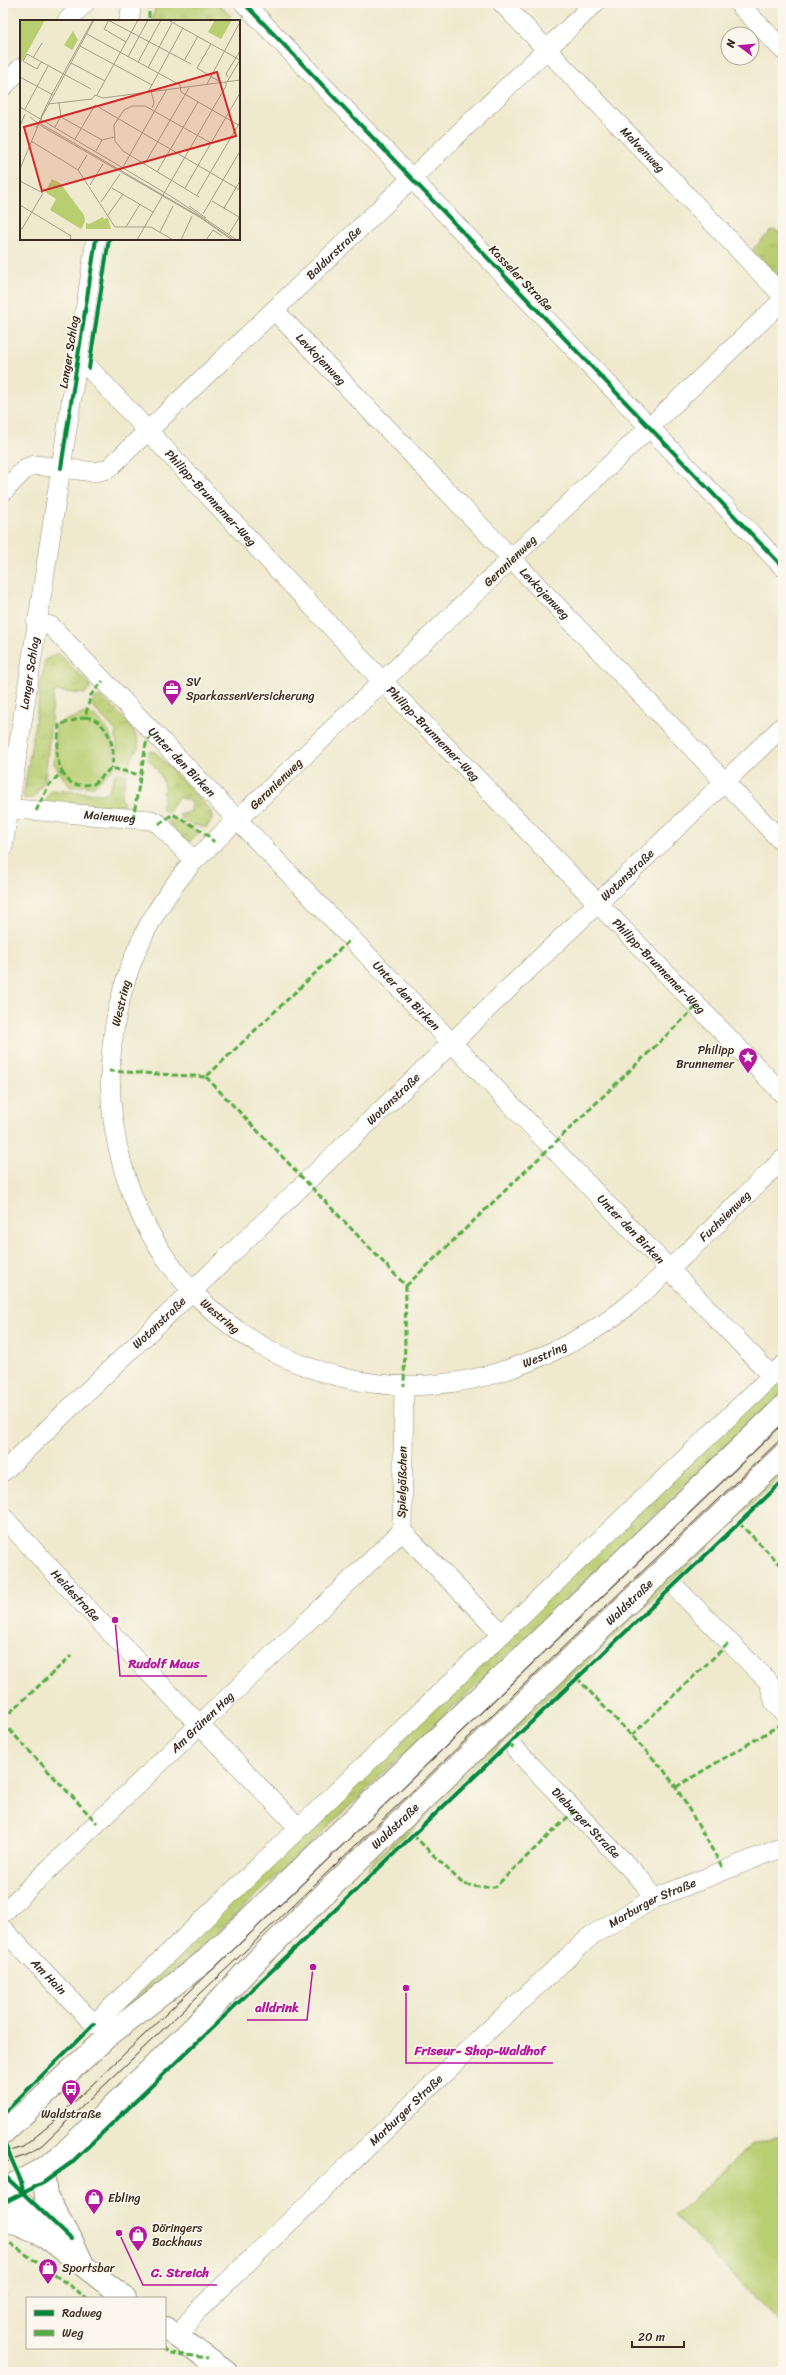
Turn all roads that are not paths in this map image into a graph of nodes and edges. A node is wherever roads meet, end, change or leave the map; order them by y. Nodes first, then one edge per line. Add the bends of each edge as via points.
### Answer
1 (85, 3) edge
2 (132, 3) edge
3 (244, 3) edge
4 (502, 3) edge
5 (595, 3) edge
6 (738, 3) edge
7 (68, 20) edge
8 (129, 20) edge
9 (546, 49) junction
10 (783, 50) edge
11 (20, 69) edge
12 (9, 85) edge
13 (412, 179) junction
14 (96, 240) edge
15 (783, 296) edge
16 (783, 300) edge
17 (274, 310) junction
18 (89, 368) dead end
19 (650, 428) junction
20 (149, 431) junction
21 (61, 468) junction
22 (3, 492) edge
23 (512, 559) junction
24 (783, 567) edge
25 (36, 623) junction
26 (383, 682) junction
27 (783, 726) edge
28 (724, 781) junction
29 (6, 808) edge
30 (237, 821) junction
31 (783, 843) edge
32 (3, 847) edge
33 (194, 861) junction
34 (598, 902) junction
35 (452, 1043) junction
36 (783, 1094) edge
37 (783, 1159) edge
38 (668, 1270) junction
39 (192, 1292) junction
40 (777, 1370) edge
41 (404, 1386) junction
42 (783, 1407) edge
43 (783, 1455) edge
44 (3, 1472) edge
45 (3, 1517) edge
46 (402, 1531) junction
47 (680, 1590) dead end
48 (502, 1634) junction
49 (783, 1712) edge
50 (199, 1725) junction
51 (516, 1750) dead end
52 (299, 1828) junction
53 (783, 1847) edge
54 (652, 1899) junction
55 (3, 1914) edge
56 (3, 1928) edge
57 (3, 2132) edge
58 (43, 2169) junction
59 (4, 2189) edge
60 (3, 2216) edge
61 (45, 2236) junction
62 (84, 2267) junction
63 (124, 2297) edge
64 (171, 2333) edge
65 (226, 2372) edge

1 - 7 street
2 - 8 street
3 - 13 street, Kasseler Straße
4 - 9 street, Malvenweg
5 - 9 street, Baldurstraße
6 - 10 street
9 - 13 street, Baldurstraße
9 - 15 street, Malvenweg
11 - 12 street
13 - 17 street, Baldurstraße
13 - 19 street, Kasseler Straße
14 - 21 street, Langer Schlag
16 - 19 street, Geranienweg
17 - 20 street, Baldurstraße
17 - 23 street, Levkojenweg
18 - 20 street, Philipp-Brunnemer-Weg
19 - 23 street, Geranienweg
19 - 24 street, Kasseler Straße
20 - 21 street, Baldurstraße via 108,469 95,472
20 - 26 street, Philipp-Brunnemer-Weg
21 - 22 street, Baldurstraße via 35,465 26,468
21 - 25 street, Langer Schlag
23 - 26 street, Geranienweg
23 - 28 street, Levkojenweg
25 - 29 street, Langer Schlag
25 - 30 street, Unter den Birken via 51,626
26 - 30 street, Geranienweg
26 - 34 street, Philipp-Brunnemer-Weg
27 - 28 street, Wotanstraße
28 - 31 street, Levkojenweg
28 - 34 street, Wotanstraße
29 - 32 street, Langer Schlag
29 - 33 street, Maienweg via 151,820 159,824
30 - 33 street, Westring
30 - 35 street, Unter den Birken
33 - 39 street, Westring via 175,882 148,927 128,973 115,1020 109,1071 110,1106 128,1186 146,1229 166,1260
34 - 35 street, Wotanstraße
34 - 36 street, Philipp-Brunnemer-Weg
35 - 38 street, Unter den Birken
35 - 39 street, Wotanstraße
37 - 38 street, Fuchsienweg
38 - 40 street, Unter den Birken
38 - 41 street, Westring via 624,1309 591,1331 512,1368 480,1378 445,1384
39 - 41 street, Westring via 239,1332 284,1358 336,1376 362,1382
39 - 44 street, Wotanstraße
40 - 48 street
41 - 46 street, Spielgäßchen
42 - 57 main road via 206,1960 108,2036
43 - 58 main road, Waldstraße via 324,1894 195,2026 63,2154
45 - 50 street, Heidestraße
46 - 48 street, Spielgäßchen
46 - 50 street, Am Grünen Hag
47 - 49 street via 769,1682 775,1704
48 - 52 street
50 - 52 street, Heidestraße
50 - 55 street, Am Grünen Hag
51 - 54 street, Dieburger Straße via 644,1883
52 - 56 street, Am Hain via 94,2024
53 - 54 street, Marburger Straße
54 - 64 street, Marburger Straße via 592,1935 554,1969 194,2314
58 - 59 main road, Waldstraße
58 - 62 main road via 46,2197
59 - 61 main road via 30,2212
60 - 61 main road
61 - 62 main road
62 - 63 main road
64 - 65 main road

